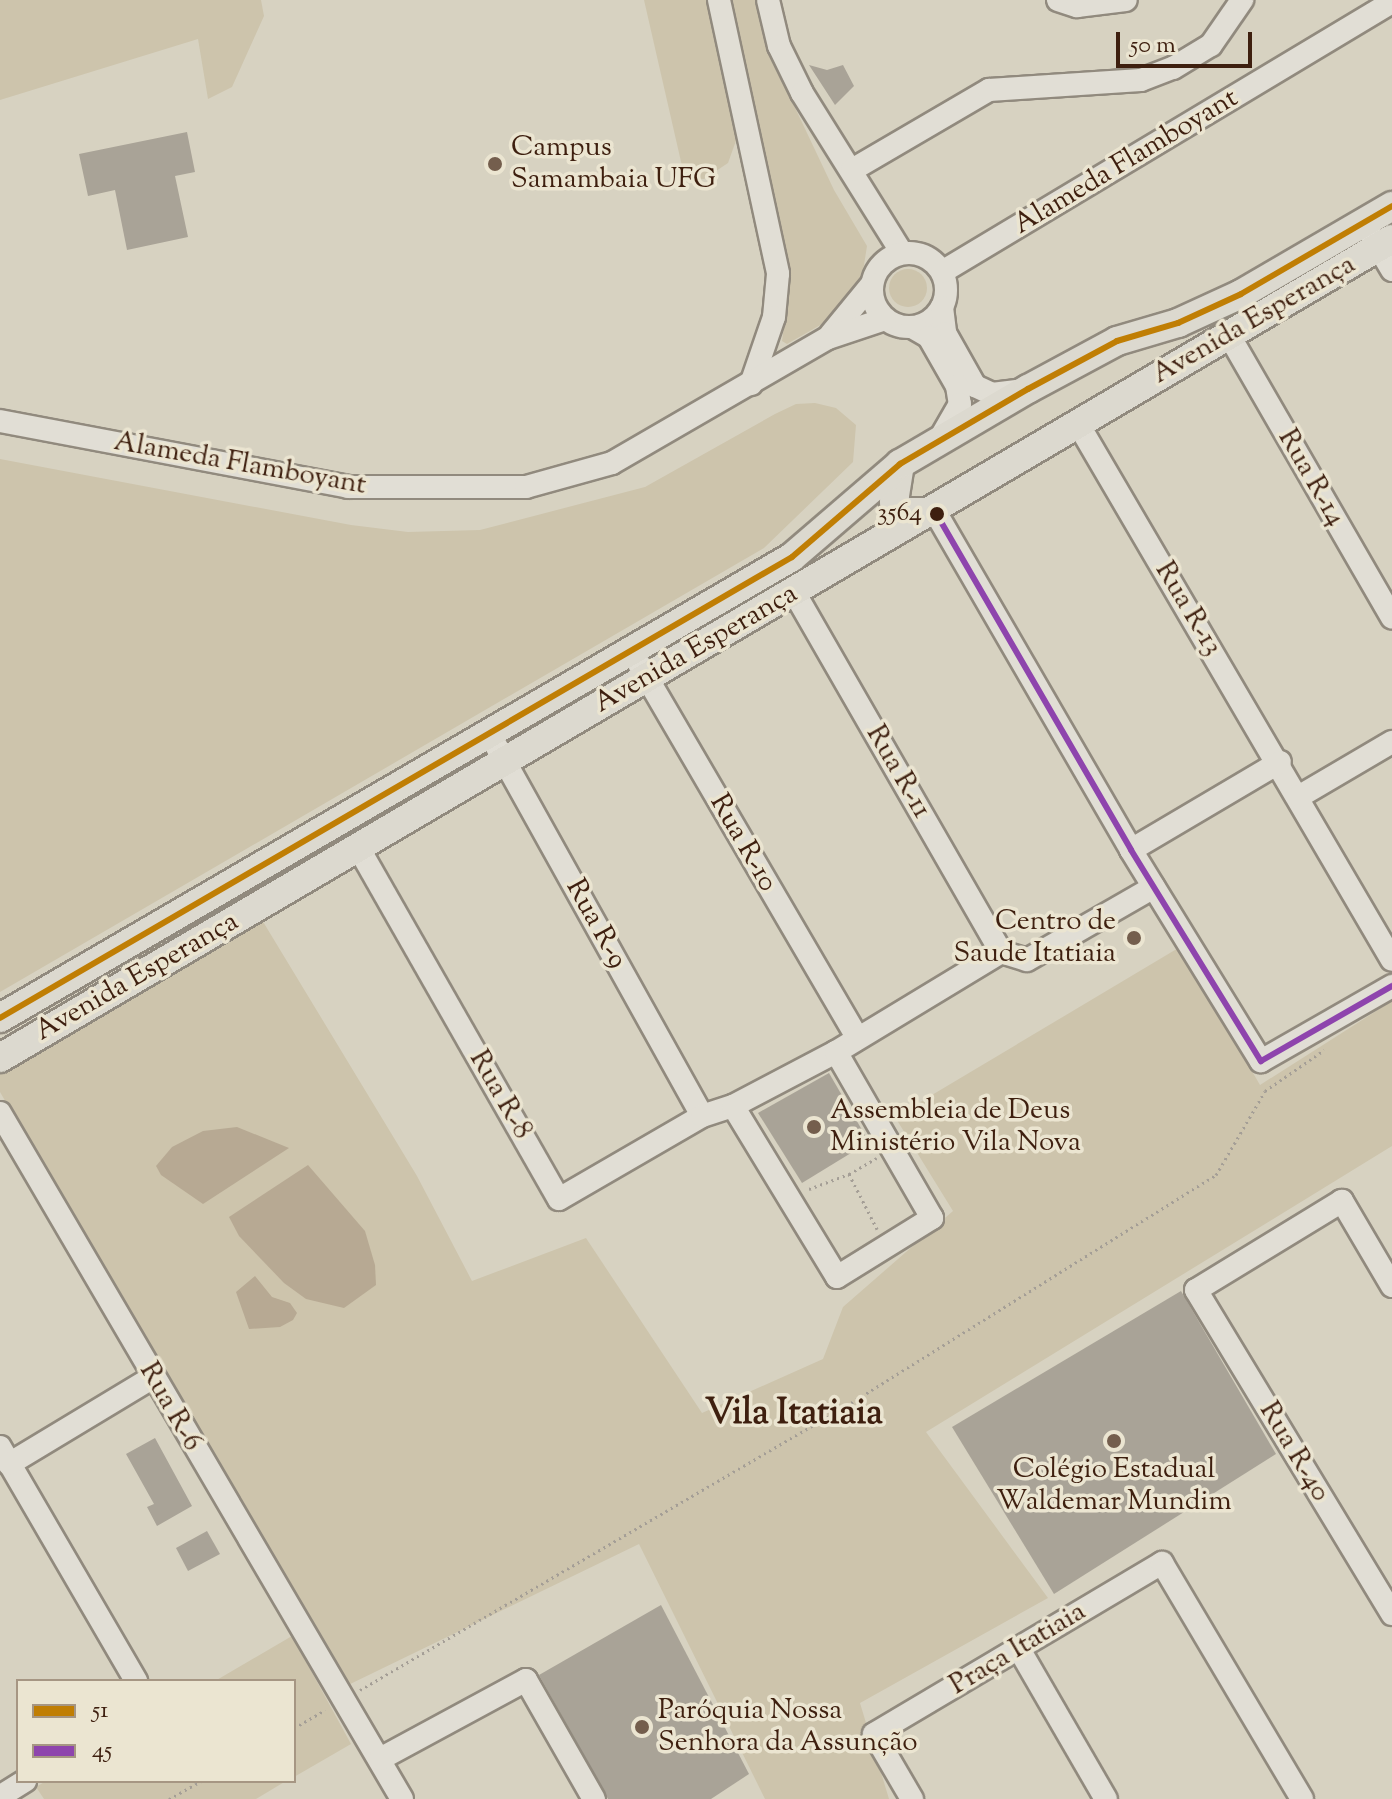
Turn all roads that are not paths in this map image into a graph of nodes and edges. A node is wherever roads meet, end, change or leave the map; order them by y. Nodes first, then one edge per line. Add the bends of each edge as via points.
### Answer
1 (719, 0) edge
2 (768, 0) edge
3 (1058, 0) edge
4 (1126, 0) edge
5 (1242, 0) edge
6 (1392, 2) edge
7 (852, 170) junction
8 (1392, 206) edge
9 (1363, 222) junction
10 (1388, 252) edge
11 (902, 253) junction
12 (942, 272) junction
13 (872, 284) junction
14 (942, 307) junction
15 (774, 317) junction
16 (885, 319) junction
17 (912, 327) junction
18 (1230, 337) junction
19 (828, 338) junction
20 (1117, 341) junction
21 (786, 363) junction
22 (751, 384) junction
23 (1028, 389) junction
24 (0, 421) edge
25 (1077, 422) junction
26 (936, 445) junction
27 (900, 464) junction
28 (930, 510) junction
29 (794, 592) junction
30 (1392, 618) edge
31 (632, 650) junction
32 (647, 679) junction
33 (489, 733) junction
34 (1392, 742) edge
35 (505, 761) junction
36 (1280, 762) junction
37 (1300, 796) junction
38 (358, 847) junction
39 (1131, 850) junction
40 (1154, 887) junction
41 (1001, 952) junction
42 (1392, 960) edge
43 (1392, 986) edge
44 (0, 1018) edge
45 (856, 1036) junction
46 (836, 1052) junction
47 (0, 1058) edge
48 (733, 1106) junction
49 (0, 1113) edge
50 (702, 1116) junction
51 (1392, 1286) edge
52 (153, 1377) junction
53 (5, 1456) edge
54 (1392, 1614) edge
55 (1019, 1649) junction
56 (135, 1679) edge
57 (380, 1759) junction
58 (22, 1783) edge
59 (4, 1793) edge
60 (402, 1799) edge
61 (594, 1799) edge
62 (912, 1799) edge
63 (1106, 1799) edge
64 (1302, 1799) edge

1 - 15 street via 771,227 779,289
2 - 7 street via 783,56
3 - 4 street via 1077,6
5 - 7 street via 1211,45 1173,68 1141,80 989,90
6 - 12 street, Alameda Flamboyant
7 - 11 street
8 - 9 main road, Avenida Esperança
9 - 10 street
9 - 20 main road, Avenida Esperança via 1241,294 1178,323
10 - 18 main road, Avenida Esperança
11 - 12 street via 927,257
11 - 13 street via 880,265
12 - 14 street
13 - 16 street via 875,306
13 - 19 street, Alameda Flamboyant
14 - 17 street via 929,321
14 - 23 street via 945,333 975,386 992,394
15 - 21 street via 774,352
15 - 22 street
16 - 17 street
16 - 19 street, Alameda Flamboyant
17 - 26 street via 929,337 957,386 960,404
18 - 25 main road, Avenida Esperança
18 - 30 street, Rua R-14
19 - 21 street, Alameda Flamboyant
20 - 23 main road, Avenida Esperança
20 - 25 main road via 1132,360 1130,374
21 - 22 street, Alameda Flamboyant
22 - 24 street, Alameda Flamboyant via 612,463 526,487 348,487
23 - 26 main road, Avenida Esperança
25 - 28 main road, Avenida Esperança
25 - 36 street, Rua R-13
26 - 27 main road, Avenida Esperança
27 - 28 main road via 894,502 903,512
27 - 31 main road, Avenida Esperança via 792,557
28 - 29 main road, Avenida Esperança
28 - 39 street
29 - 32 main road, Avenida Esperança
29 - 41 street, Rua R-11
31 - 32 street, Rua R-10
31 - 33 main road, Avenida Esperança
32 - 35 main road, Avenida Esperança
32 - 45 street, Rua R-10
33 - 35 street, Rua R-9
33 - 44 main road, Avenida Esperança
34 - 37 street
35 - 38 main road, Avenida Esperança
35 - 50 street, Rua R-9
36 - 37 street, Rua R-13
36 - 39 street
37 - 42 street, Rua R-13
38 - 47 main road, Avenida Esperança
38 - 50 street, Rua R-8 via 559,1199
39 - 40 street
40 - 41 street via 1027,960
40 - 43 street via 1261,1061
41 - 45 street
45 - 46 street
46 - 48 street
46 - 48 street via 932,1218 837,1277
48 - 50 street
49 - 52 street, Rua R-6
51 - 54 street, Rua R-40 via 1342,1201 1196,1290
52 - 53 street
52 - 57 street, Rua R-6
53 - 56 street
55 - 62 street, Praça Itatiaia via 874,1734
55 - 63 street
55 - 64 street, Praça Itatiaia via 1162,1563
57 - 60 street, Rua R-6
57 - 61 street via 526,1680
58 - 59 street

